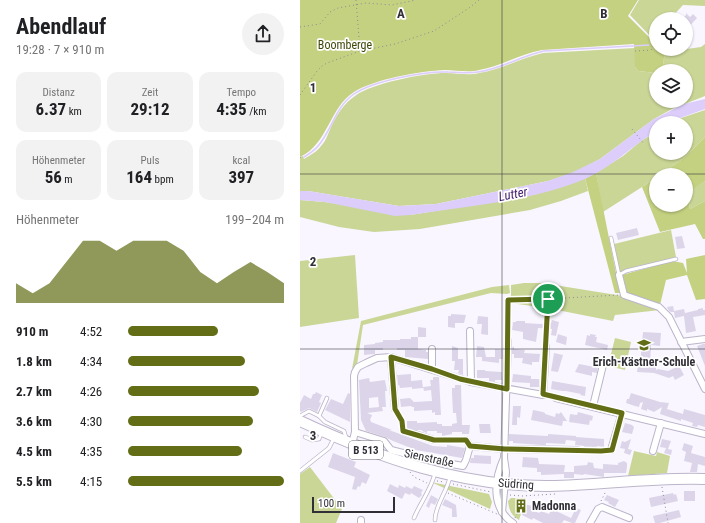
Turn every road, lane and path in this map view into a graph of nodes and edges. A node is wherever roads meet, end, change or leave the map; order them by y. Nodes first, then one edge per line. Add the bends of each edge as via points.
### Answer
1 (356, 0) edge
2 (416, 0) edge
3 (479, 0) edge
4 (356, 4) junction
5 (300, 27) edge
6 (649, 50) edge
7 (360, 51) junction
8 (635, 51) dead end
9 (300, 95) edge
10 (632, 129) dead end
11 (644, 144) dead end
12 (300, 157) edge
13 (301, 160) dead end
14 (611, 238) dead end
15 (676, 259) dead end
16 (619, 275) junction
17 (624, 295) junction
18 (548, 299) junction
19 (508, 320) joint
20 (470, 331) dead end
21 (705, 339) edge
22 (508, 341) joint
23 (682, 342) junction
24 (546, 346) joint
25 (432, 349) dead end
26 (391, 357) junction
27 (604, 361) dead end
28 (432, 369) junction
29 (471, 382) junction
30 (507, 389) junction
31 (705, 389) edge
32 (327, 398) dead end
33 (556, 398) dead end
34 (593, 406) junction
35 (395, 409) joint
36 (622, 413) junction
37 (300, 416) edge
38 (319, 416) junction
39 (300, 421) edge
40 (660, 423) junction
41 (322, 431) junction
42 (355, 432) junction
43 (415, 434) joint
44 (705, 434) edge
45 (305, 437) dead end
46 (344, 441) junction
47 (470, 446) junction
48 (505, 449) junction
49 (577, 450) joint
50 (612, 450) joint
51 (601, 451) joint
52 (653, 451) dead end
53 (300, 471) edge
54 (409, 472) dead end
55 (435, 472) junction
56 (450, 476) junction
57 (705, 479) edge
58 (501, 483) junction
59 (431, 485) junction
60 (662, 487) dead end
61 (445, 491) junction
62 (606, 491) dead end
63 (522, 496) dead end
64 (600, 507) junction
65 (414, 518) dead end
66 (629, 518) dead end
67 (435, 520) dead end
68 (510, 522) edge
69 (590, 523) edge
70 (668, 523) edge

1 - 4 path
2 - 4 path via 392,5
3 - 7 path via 434,31 396,44
4 - 5 path via 330,12 320,24
4 - 7 path
6 - 8 path
7 - 9 path via 322,66
10 - 11 path
12 - 13 path
14 - 16 lane
15 - 16 lane
16 - 17 street
17 - 18 path
17 - 23 street via 659,307 670,318
18 - 19 path via 508,300
18 - 24 path
19 - 22 lane
20 - 29 street
21 - 23 street
22 - 30 street
23 - 31 street
24 - 30 street via 543,394
25 - 28 street
26 - 28 street
26 - 35 street
26 - 42 street via 377,358 358,367 355,372
27 - 34 street
28 - 29 street
29 - 30 street
30 - 48 street
32 - 38 lane
33 - 34 street
34 - 36 street
35 - 43 path via 402,421 403,431
36 - 40 street
36 - 50 street
37 - 38 lane via 309,411
38 - 46 lane via 325,422 344,431
39 - 41 main road, Südring / B 513
40 - 44 street
40 - 52 street
41 - 45 lane via 319,439
41 - 46 main road, Südring / B 513
42 - 46 street
42 - 47 street, Sienstraße via 384,441 391,450 463,466
43 - 47 street, Sienstraße via 434,440 466,440
46 - 53 lane via 329,448
46 - 55 main road, Südring / B 513 via 373,453
47 - 48 street, Sienstraße
48 - 49 street, Sienstraße
48 - 58 street via 506,472
49 - 51 path
50 - 51 lane
54 - 59 path
55 - 56 main road, Südring / B 513
55 - 59 lane
56 - 58 main road, Südring / B 513
56 - 61 lane
57 - 58 main road, Südring / B 513 via 550,486
58 - 68 street via 502,512
59 - 65 lane
60 - 70 path
61 - 67 lane via 435,513
61 - 68 path
62 - 64 path
63 - 68 path via 517,513
64 - 66 street
64 - 69 street

